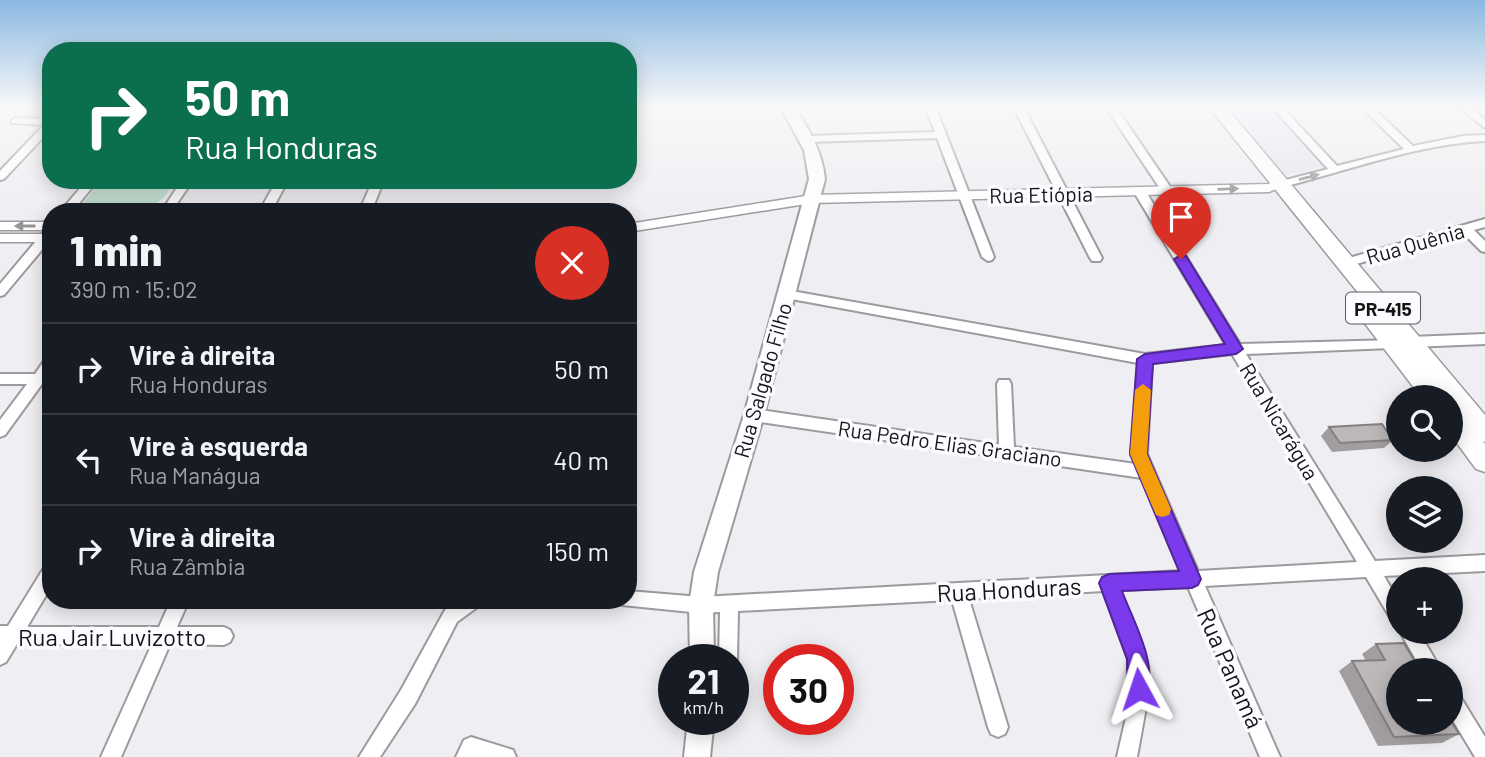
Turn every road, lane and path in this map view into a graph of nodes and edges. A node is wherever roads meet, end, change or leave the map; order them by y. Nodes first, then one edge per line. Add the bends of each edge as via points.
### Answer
1 (33, 141) edge
2 (808, 141) edge
3 (943, 141) edge
4 (1036, 141) edge
5 (1134, 141) edge
6 (1235, 141) edge
7 (1242, 141) edge
8 (1309, 141) edge
9 (1402, 141) edge
10 (1452, 141) edge
11 (1411, 150) junction
12 (1335, 170) junction
13 (0, 177) edge
14 (1276, 186) junction
15 (85, 189) edge
16 (1167, 191) junction
17 (1140, 192) junction
18 (1063, 194) junction
19 (964, 196) junction
20 (812, 199) junction
21 (74, 203) edge
22 (1485, 223) edge
23 (0, 226) edge
24 (637, 227) edge
25 (1465, 228) junction
26 (42, 232) edge
27 (42, 234) edge
28 (0, 238) edge
29 (42, 241) edge
30 (1485, 248) edge
31 (988, 257) dead end
32 (1096, 258) dead end
33 (1346, 263) junction
34 (0, 292) edge
35 (786, 294) junction
36 (1485, 339) edge
37 (1401, 343) junction
38 (1236, 349) junction
39 (1145, 359) junction
40 (0, 379) edge
41 (42, 379) edge
42 (42, 381) edge
43 (1004, 384) dead end
44 (1427, 385) edge
45 (754, 415) junction
46 (0, 431) edge
47 (1485, 432) edge
48 (1463, 434) edge
49 (1007, 451) junction
50 (1485, 462) edge
51 (1146, 472) junction
52 (1485, 563) edge
53 (1370, 569) junction
54 (1192, 579) junction
55 (1109, 583) junction
56 (42, 584) edge
57 (958, 591) junction
58 (1386, 595) edge
59 (637, 600) edge
60 (729, 604) junction
61 (701, 605) junction
62 (176, 609) edge
63 (461, 609) edge
64 (6, 636) edge
65 (164, 636) junction
66 (225, 636) dead end
67 (702, 644) edge
68 (728, 644) edge
69 (0, 656) edge
70 (1463, 719) edge
71 (998, 727) dead end
72 (699, 735) edge
73 (1485, 755) edge
74 (111, 757) edge
75 (369, 757) edge
76 (466, 757) edge
77 (506, 757) edge
78 (697, 757) edge
79 (1127, 757) edge
80 (1270, 757) edge

1 - 13 street
2 - 20 main road, Rua Salgado Filho via 817,162
3 - 19 street
4 - 18 street
5 - 16 street
6 - 14 highway, PR-415
7 - 14 highway, PR-415
8 - 12 street
9 - 11 street
10 - 11 street
11 - 12 street
14 -> 12 street
16 -> 14 street, Rua Etiópia
14 - 33 highway, PR-415
14 - 37 highway, PR-415
15 - 21 street
16 - 17 street, Rua Etiópia
17 - 18 street, Rua Etiópia
17 - 38 street, Rua Nicarágua
18 - 19 street, Rua Etiópia
18 - 32 street
19 - 20 street, Rua Etiópia
19 - 31 street
20 - 24 street, Rua Etiópia
20 - 35 main road, Rua Salgado Filho
22 - 25 street, Rua Quênia
26 -> 23 street
25 - 30 street
25 - 33 street, Rua Quênia
27 - 28 street
29 - 34 street
33 - 37 highway, PR-415
35 - 39 street
35 - 45 main road, Rua Salgado Filho
36 - 37 street
37 - 38 street
37 - 44 highway, PR-415
37 - 47 highway, PR-415
38 - 39 street
38 - 53 street, Rua Nicarágua
39 - 51 street, Rua Panamá via 1139,454
40 - 41 street
42 - 46 street
43 - 49 street
45 - 49 street, Rua Pedro Elias Graciano
45 - 61 main road, Rua Salgado Filho via 706,572
48 - 50 highway
49 - 51 street, Rua Pedro Elias Graciano
51 - 54 street, Rua Panamá
52 - 53 street, Rua Honduras
53 - 54 street, Rua Honduras
53 - 58 street, Rua Nicarágua
54 - 55 street, Rua Honduras
54 - 80 street, Rua Panamá
55 - 57 street, Rua Honduras
55 - 79 street via 1137,659 1136,713
56 - 64 street
57 - 60 street, Rua Honduras
57 - 71 street
59 - 61 street, Rua Honduras
60 - 61 street, Rua Honduras
60 - 68 street
61 - 67 main road, Rua Salgado Filho
62 - 65 street
63 - 75 street via 451,616 408,697
64 - 65 street, Rua Jair Luvizotto
64 - 69 street
65 - 66 street, Rua Jair Luvizotto
65 - 74 street
70 - 73 street
72 - 78 main road
76 - 77 street via 471,747

